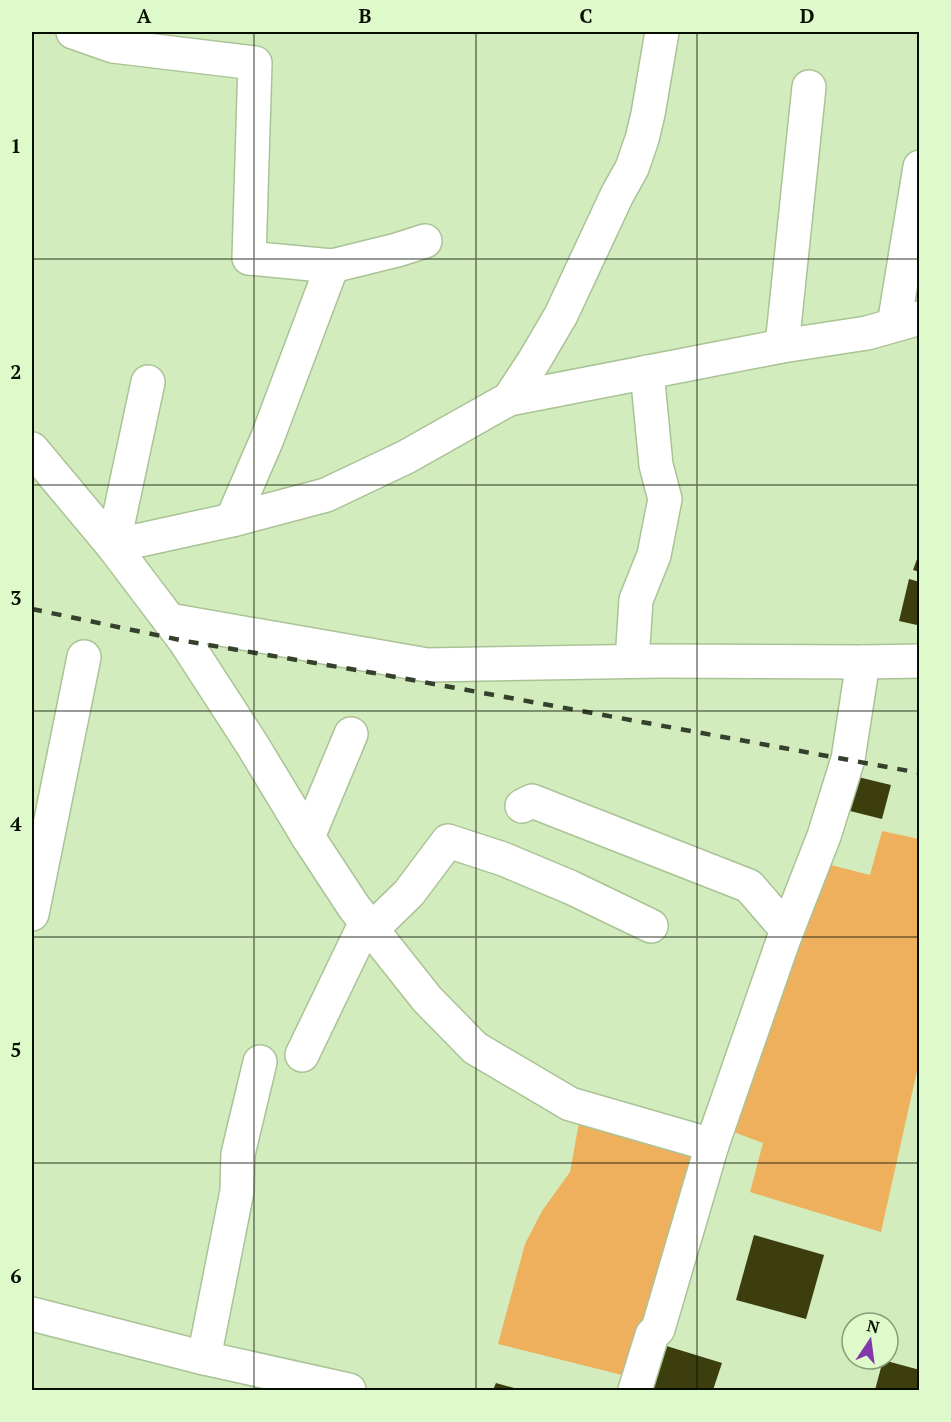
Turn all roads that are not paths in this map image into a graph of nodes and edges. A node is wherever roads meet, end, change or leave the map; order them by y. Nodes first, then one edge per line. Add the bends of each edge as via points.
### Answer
1 (73, 32) edge
2 (662, 32) edge
3 (809, 87) dead end
4 (920, 167) edge
5 (425, 241) dead end
6 (332, 266) junction
7 (907, 321) edge
8 (782, 346) junction
9 (646, 372) junction
10 (148, 382) dead end
11 (509, 399) junction
12 (32, 449) edge
13 (232, 520) junction
14 (113, 546) junction
15 (169, 620) junction
16 (84, 657) dead end
17 (632, 661) junction
18 (920, 661) edge
19 (863, 662) junction
20 (351, 734) dead end
21 (522, 806) dead end
22 (308, 837) junction
23 (32, 914) edge
24 (369, 926) junction
25 (651, 926) dead end
26 (787, 930) junction
27 (302, 1055) dead end
28 (260, 1062) dead end
29 (712, 1145) junction
30 (32, 1314) edge
31 (204, 1358) junction
32 (350, 1390) edge
33 (635, 1390) edge

1 - 6 street via 113,46 255,63 249,258
2 - 11 street via 646,122 632,168 561,315
3 - 8 street
4 - 7 street
5 - 6 street
6 - 13 street
7 - 8 street via 867,333
8 - 9 street
9 - 11 street
9 - 17 street via 656,465 665,499 654,555 636,600
10 - 14 street
11 - 13 street via 406,457 326,495
12 - 14 street
13 - 14 street
14 - 15 street
15 - 17 street via 427,665
15 - 22 street
16 - 23 street
17 - 19 street
18 - 19 street
19 - 26 street via 848,759 824,836
20 - 22 street
21 - 26 street via 532,801 749,886
22 - 24 street
24 - 25 street via 409,893 448,841 570,887
24 - 27 street
24 - 29 street via 427,999 475,1048 570,1104
26 - 29 street
28 - 31 street via 238,1154 237,1191
29 - 33 street via 658,1329 652,1335
30 - 31 street
31 - 32 street

